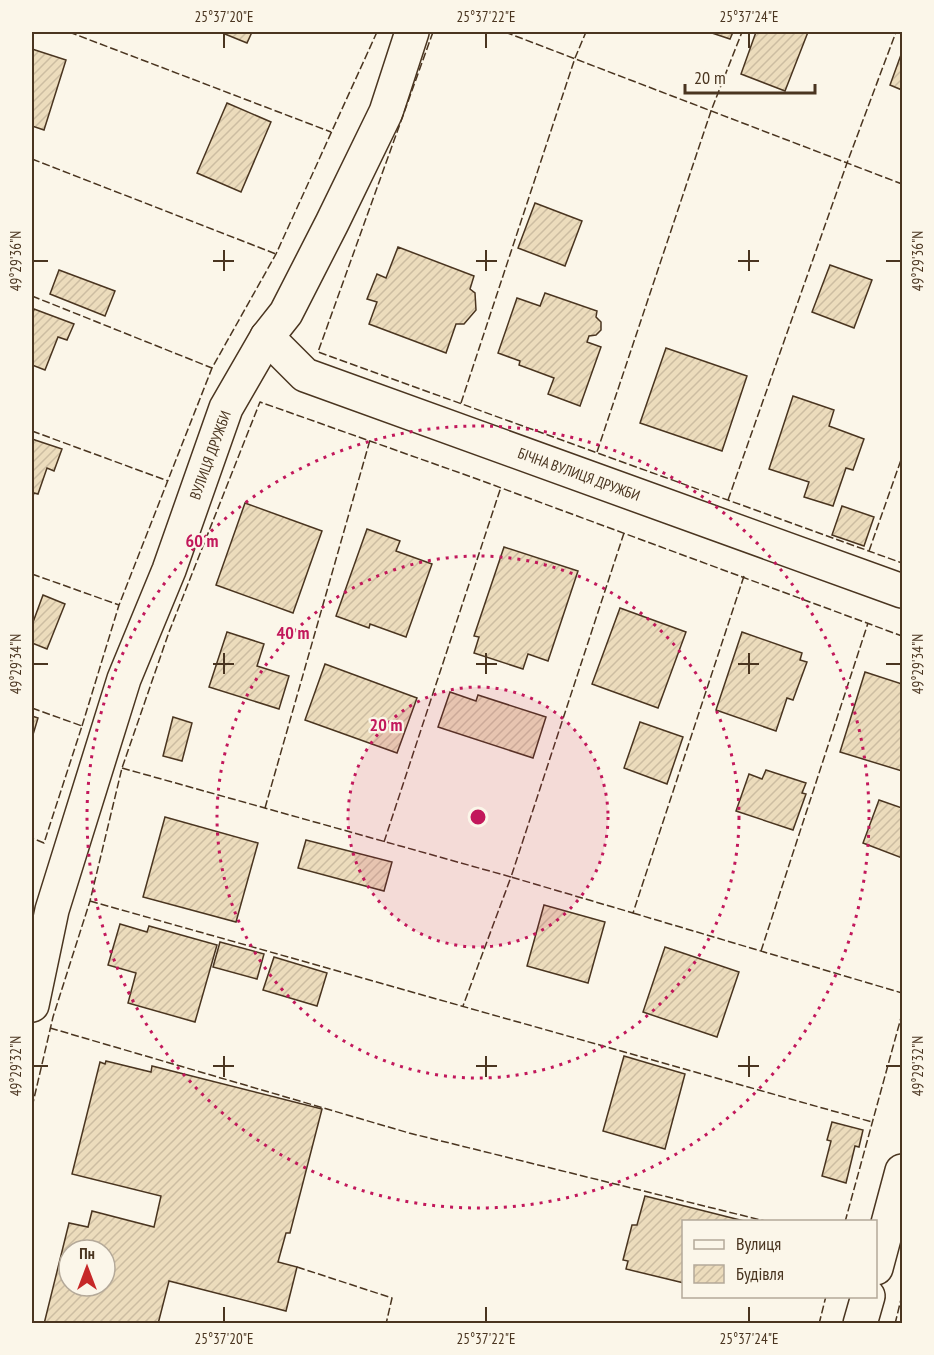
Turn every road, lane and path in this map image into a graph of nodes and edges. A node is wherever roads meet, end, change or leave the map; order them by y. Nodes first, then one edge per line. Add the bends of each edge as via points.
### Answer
1 (412, 32) edge
2 (267, 337) junction
3 (903, 591) edge
4 (32, 1005) edge
5 (903, 1171) edge
6 (877, 1264) edge
7 (867, 1298) edge
8 (860, 1323) edge

1 - 2 street, ВУЛИЦЯ ДРУЖБИ via 386,112 286,313
2 - 3 street, БІЧНА ВУЛИЦЯ ДРУЖБИ via 305,375
2 - 4 street, ВУЛИЦЯ ДРУЖБИ via 226,408 124,679 52,910
5 - 6 street
7 - 8 street

